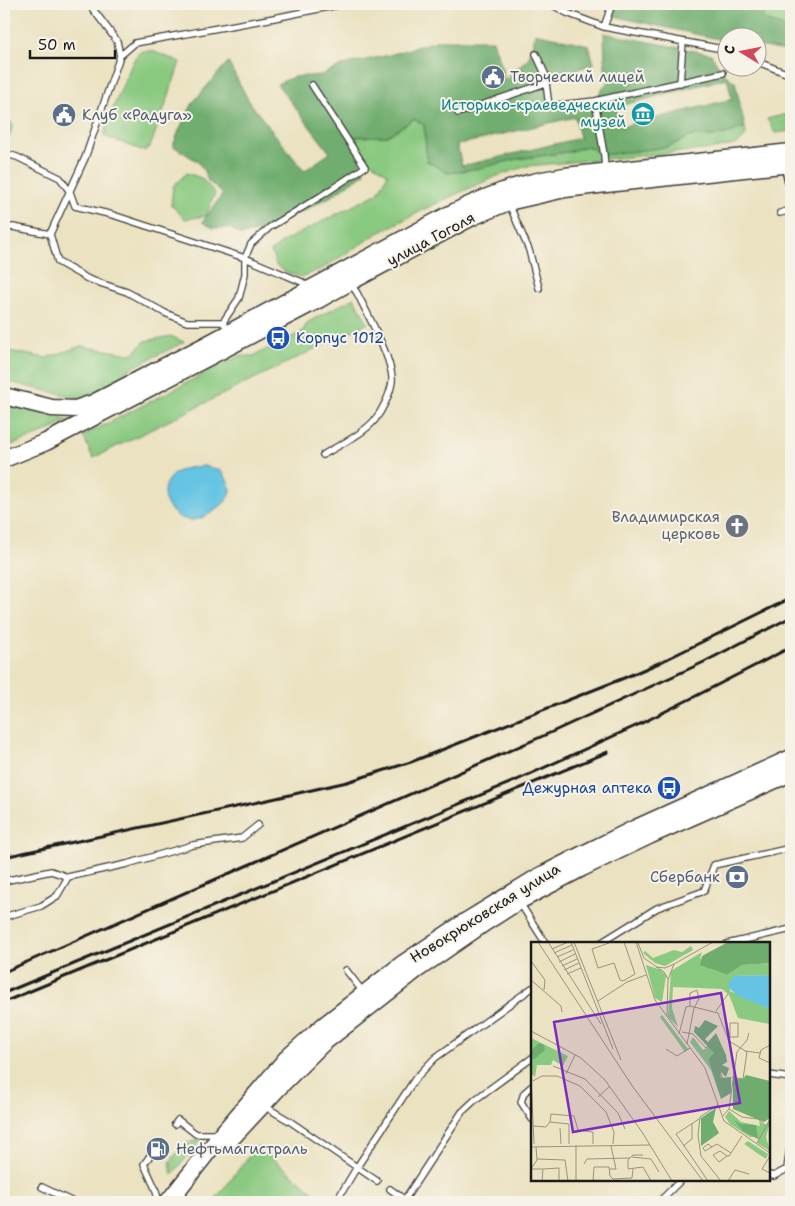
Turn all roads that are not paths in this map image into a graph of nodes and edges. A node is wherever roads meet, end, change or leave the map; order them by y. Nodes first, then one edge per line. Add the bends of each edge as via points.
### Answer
1 (89, 4) edge
2 (342, 4) edge
3 (550, 4) edge
4 (612, 4) edge
5 (604, 27) junction
6 (683, 42) junction
7 (718, 48) edge
8 (536, 54) dead end
9 (120, 56) junction
10 (768, 66) edge
11 (718, 74) edge
12 (791, 75) edge
13 (546, 83) junction
14 (680, 83) junction
15 (312, 85) dead end
16 (595, 100) junction
17 (458, 113) dead end
18 (4, 153) edge
19 (788, 159) edge
20 (605, 178) junction
21 (791, 182) edge
22 (70, 192) junction
23 (508, 202) junction
24 (791, 210) edge
25 (780, 213) dead end
26 (4, 228) edge
27 (50, 234) junction
28 (244, 258) junction
29 (350, 282) junction
30 (539, 288) dead end
31 (314, 295) junction
32 (229, 333) junction
33 (4, 396) edge
34 (322, 455) dead end
35 (4, 459) edge
36 (791, 758) edge
37 (791, 773) edge
38 (258, 825) dead end
39 (791, 848) edge
40 (68, 878) junction
41 (4, 881) edge
42 (516, 896) junction
43 (4, 917) edge
44 (791, 929) edge
45 (545, 942) edge
46 (602, 942) edge
47 (736, 942) edge
48 (346, 970) dead end
49 (531, 989) edge
50 (364, 994) junction
51 (531, 1059) edge
52 (770, 1075) edge
53 (791, 1078) edge
54 (531, 1087) edge
55 (259, 1100) junction
56 (531, 1117) edge
57 (176, 1124) dead end
58 (222, 1134) junction
59 (791, 1140) edge
60 (150, 1157) dead end
61 (357, 1167) junction
62 (770, 1175) edge
63 (377, 1181) dead end
64 (680, 1181) edge
65 (42, 1187) dead end
66 (390, 1189) dead end
67 (404, 1201) edge
68 (73, 1202) edge
69 (159, 1202) edge
70 (168, 1202) edge
71 (182, 1202) edge
72 (336, 1202) edge
73 (659, 1202) edge

1 - 9 lane via 118,41
2 - 9 lane via 135,43
3 - 5 lane
4 - 5 lane
5 - 6 lane
6 - 7 lane
6 - 14 lane
8 - 13 lane
9 - 22 lane
10 - 12 lane
11 - 14 lane
13 - 16 lane via 548,106
13 - 17 lane
14 - 16 lane
15 - 28 lane via 365,168 270,227 251,244
16 - 20 lane
18 - 22 lane via 60,178
19 - 20 main road, улица Гоголя
19 - 21 street
20 - 23 main road, улица Гоголя
20 - 31 main road via 564,176 504,190 468,205
22 - 27 lane
22 - 28 lane via 75,206 113,214
23 - 29 main road, улица Гоголя via 472,217
23 - 30 lane via 528,250
24 - 25 lane
26 - 27 lane
27 - 32 lane via 58,262 88,279 127,292 187,322
28 - 31 lane via 302,282
28 - 32 lane via 245,274
29 - 31 main road, улица Гоголя
29 - 34 lane via 388,360 392,382 386,402 374,420
31 - 32 main road, улица Гоголя
32 - 33 main road via 93,403 75,409 52,408
32 - 35 main road, улица Гоголя via 102,413
36 - 42 main road, Новокрюковская улица via 611,840 538,877
37 - 42 main road, Новокрюковская улица
38 - 40 lane via 242,838 193,845
39 - 46 lane via 714,865 704,891 657,908
40 - 41 lane via 51,872
40 - 43 lane via 57,896 41,906
42 - 45 lane
42 - 50 main road, Новокрюковская улица via 430,944
42 - 55 main road, Новокрюковская улица via 337,1031
44 - 47 lane
48 - 50 lane
49 - 61 lane via 435,1058 415,1079
50 - 55 main road, Новокрюковская улица via 287,1058
51 - 67 lane via 462,1112
52 - 53 lane
54 - 56 lane via 521,1102
55 - 58 main road, Новокрюковская улица
55 - 61 lane
55 - 71 main road, Новокрюковская улица
57 - 58 lane via 178,1120 196,1134
58 - 70 main road, Новокрюковская улица
59 - 62 lane via 787,1169
60 - 69 lane via 144,1164
61 - 63 lane
61 - 72 lane
64 - 73 lane
65 - 68 lane
66 - 67 lane

